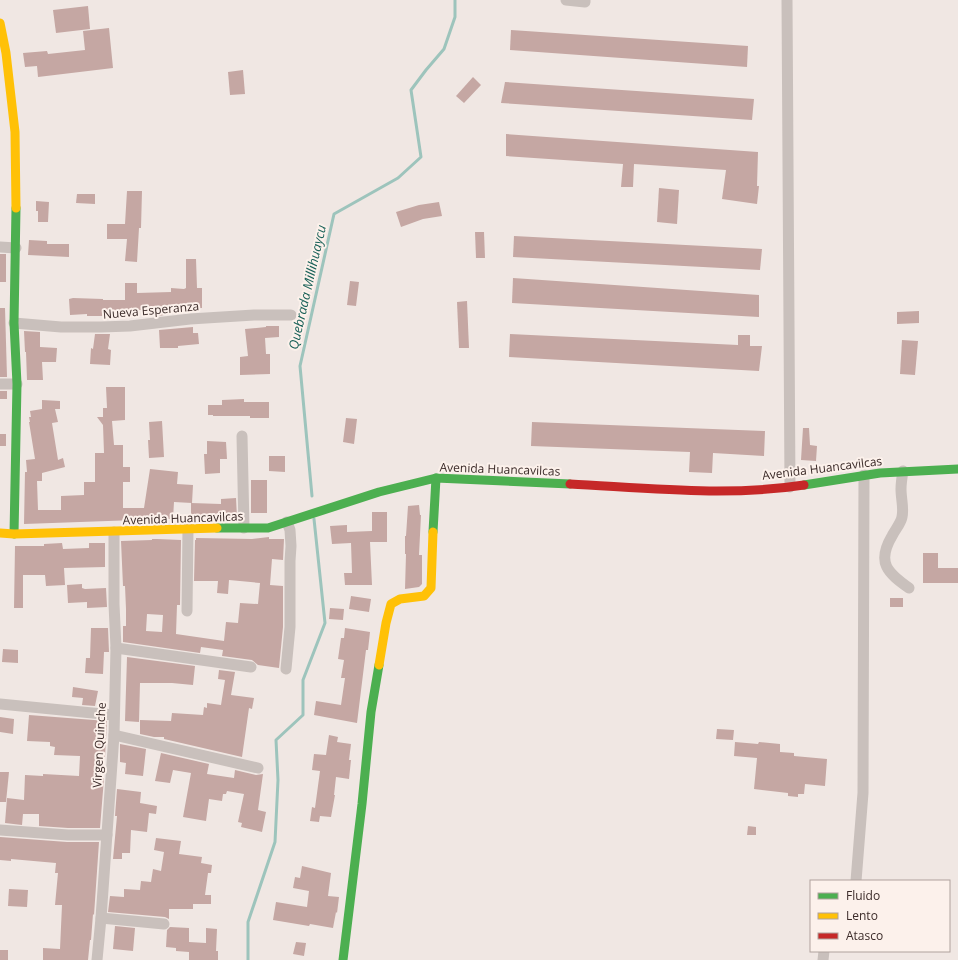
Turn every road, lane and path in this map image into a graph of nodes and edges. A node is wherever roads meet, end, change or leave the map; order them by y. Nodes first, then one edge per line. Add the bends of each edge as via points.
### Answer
1 (566, 0) edge
2 (585, 0) edge
3 (787, 0) edge
4 (0, 23) edge
5 (3, 53) edge
6 (0, 247) edge
7 (16, 248) junction
8 (291, 314) dead end
9 (14, 323) junction
10 (0, 384) edge
11 (17, 384) junction
12 (242, 436) dead end
13 (958, 469) edge
14 (903, 471) junction
15 (864, 475) junction
16 (436, 478) junction
17 (790, 487) junction
18 (287, 522) junction
19 (188, 528) junction
20 (244, 528) junction
21 (114, 532) junction
22 (0, 533) edge
23 (14, 534) junction
24 (909, 588) dead end
25 (187, 611) dead end
26 (116, 648) junction
27 (251, 667) dead end
28 (286, 669) dead end
29 (0, 704) edge
30 (114, 715) junction
31 (114, 735) junction
32 (258, 768) dead end
33 (0, 830) edge
34 (107, 835) junction
35 (856, 880) edge
36 (101, 918) junction
37 (164, 924) dead end
38 (97, 960) edge
39 (342, 960) edge

1 - 2 street
3 - 17 street
4 - 5 street
5 - 7 street via 15,132
6 - 7 street
7 - 9 street
8 - 9 street, Nueva Esperanza via 197,319 130,326 61,328
9 - 11 street
10 - 11 street
11 - 23 street
12 - 20 street
13 - 14 street, Avenida Huancavilcas
14 - 15 street, Avenida Huancavilcas
14 - 24 street via 902,518 888,542 885,563 888,572
15 - 17 street, Avenida Huancavilcas
15 - 35 street via 863,793
16 - 17 street, Avenida Huancavilcas via 715,491
16 - 18 street, Avenida Huancavilcas via 379,492
16 - 39 street via 430,561 431,588 424,596 400,599 391,604 386,623 370,712 362,804
18 - 20 street, Avenida Huancavilcas via 268,528
18 - 28 street via 291,546 290,627
19 - 20 street, Avenida Huancavilcas
19 - 21 street, Avenida Huancavilcas
19 - 25 street
21 - 23 street, Avenida Huancavilcas
21 - 26 street, Virgen Quinche
22 - 23 street, Avenida Huancavilcas
26 - 27 street
26 - 30 street, Virgen Quinche
29 - 30 street
30 - 31 street, Virgen Quinche
31 - 32 street
31 - 34 street, Virgen Quinche
33 - 34 street
34 - 36 street, Virgen Quinche
36 - 37 street
36 - 38 street, Virgen Quinche

